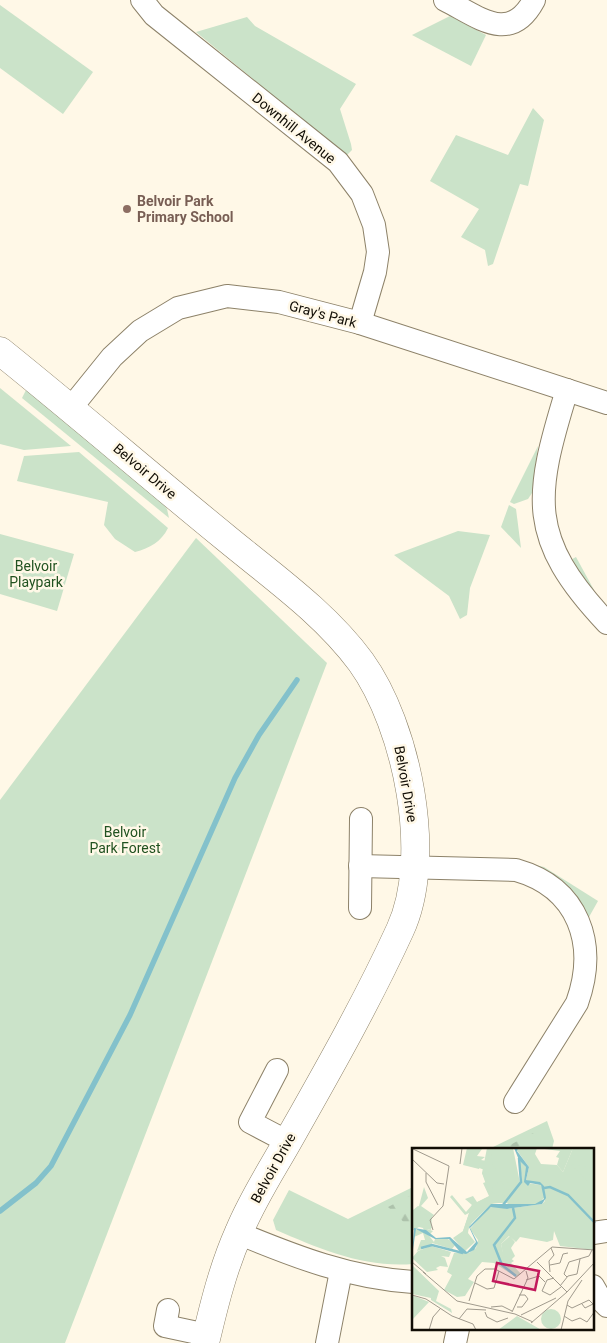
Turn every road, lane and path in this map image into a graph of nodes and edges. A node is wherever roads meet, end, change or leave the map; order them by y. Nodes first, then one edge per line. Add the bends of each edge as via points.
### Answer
1 (142, 0) edge
2 (445, 0) edge
3 (534, 0) edge
4 (360, 323) junction
5 (0, 351) edge
6 (567, 390) junction
7 (607, 403) edge
8 (70, 409) junction
9 (607, 623) edge
10 (361, 818) dead end
11 (360, 866) junction
12 (416, 868) junction
13 (360, 908) dead end
14 (277, 1070) dead end
15 (515, 1102) dead end
16 (288, 1142) junction
17 (607, 1231) edge
18 (238, 1233) junction
19 (594, 1233) edge
20 (341, 1271) junction
21 (412, 1282) edge
22 (594, 1288) edge
23 (607, 1306) edge
24 (168, 1310) dead end
25 (458, 1330) edge
26 (206, 1339) edge
27 (327, 1343) edge
28 (455, 1343) edge

1 - 4 street, Downhill Avenue via 154,15 338,162 362,194 374,225 378,252
2 - 3 street via 494,25 506,26 524,15
4 - 6 street, Gray's Park
4 - 8 street, Gray's Park via 279,302 227,296 178,308 140,331 112,357
5 - 8 street, Belvoir Drive
6 - 7 street, Gray's Park
6 - 9 street via 547,462 543,512 557,559 571,582
8 - 12 street, Belvoir Drive via 277,580 331,628 361,662 380,695 404,758 412,808
10 - 11 street
11 - 12 street
11 - 13 street
12 - 15 street via 516,870 549,885 574,912 586,948 584,985 540,1080
12 - 16 street, Belvoir Drive via 402,926
14 - 16 street via 250,1122
16 - 18 street, Belvoir Drive via 267,1175
17 - 19 street
18 - 20 street via 284,1253
18 - 26 street, Belvoir Drive via 218,1288
20 - 21 street
20 - 27 street
22 - 23 street
24 - 26 street via 165,1326
25 - 28 street

